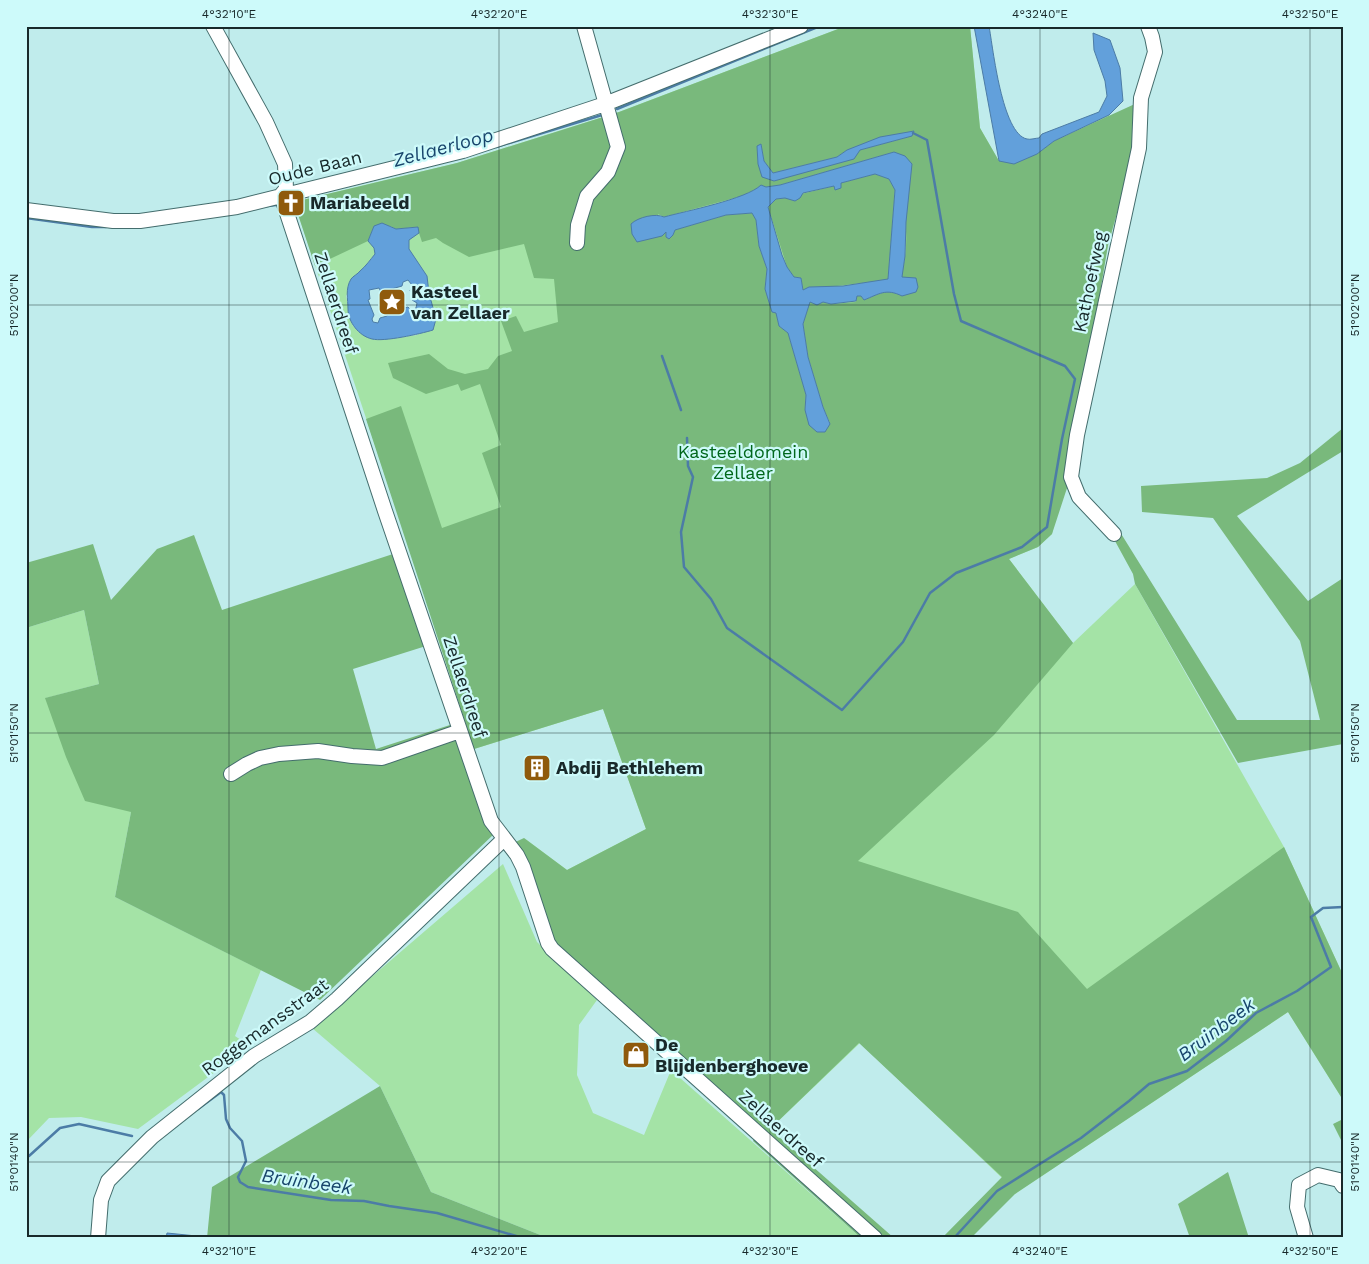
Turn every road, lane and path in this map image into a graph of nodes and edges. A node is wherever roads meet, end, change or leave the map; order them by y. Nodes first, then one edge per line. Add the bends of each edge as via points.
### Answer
1 (214, 26) edge
2 (584, 26) edge
3 (801, 26) edge
4 (1148, 26) edge
5 (605, 104) junction
6 (281, 195) junction
7 (26, 210) edge
8 (577, 243) dead end
9 (1114, 534) dead end
10 (460, 731) junction
11 (232, 774) dead end
12 (504, 839) junction
13 (1343, 1186) edge
14 (98, 1238) edge
15 (875, 1238) edge
16 (1306, 1238) edge

1 - 6 street, Zellaerdreef via 285,164 286,189
2 - 5 street
3 - 5 street, Oude Baan
4 - 9 street, Kathoefweg via 1155,52 1141,98 1139,148 1077,435 1071,477 1079,497
5 - 6 street, Oude Baan via 463,151
5 - 8 street via 618,147 608,172 587,196 578,225
6 - 7 street, Oude Baan via 237,207 140,221 113,221
6 - 10 street, Zellaerdreef
10 - 11 street via 382,758 318,751 279,754 260,758
10 - 12 street, Zellaerdreef via 490,821
12 - 14 street, Roggemansstraat via 310,1022 254,1056 152,1137 108,1181 101,1200
12 - 15 street, Zellaerdreef via 524,867 552,949
13 - 16 street via 1339,1180 1318,1175 1299,1185 1297,1207

